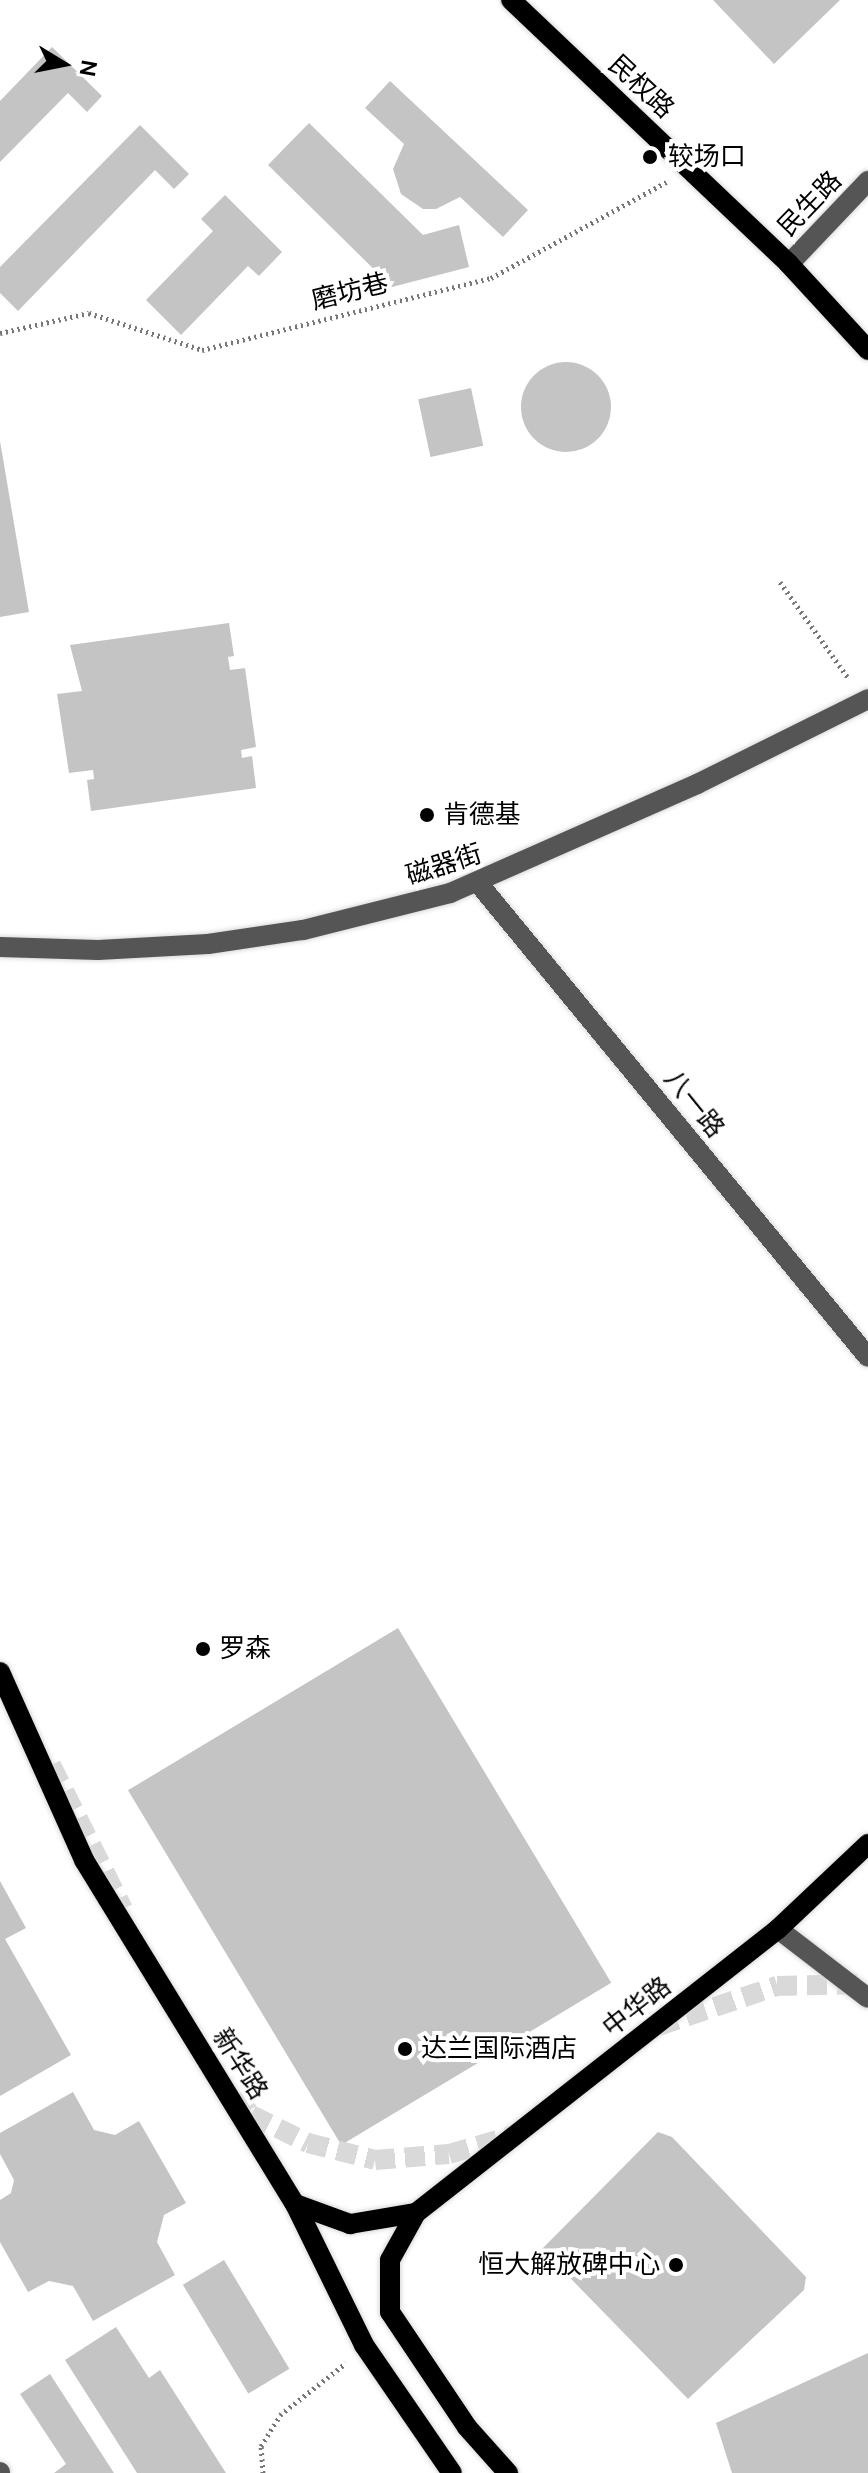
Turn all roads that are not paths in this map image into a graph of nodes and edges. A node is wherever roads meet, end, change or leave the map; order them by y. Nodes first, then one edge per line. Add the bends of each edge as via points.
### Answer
1 (511, 0) edge
2 (868, 181) edge
3 (789, 264) junction
4 (868, 350) edge
5 (866, 700) edge
6 (479, 884) junction
7 (0, 947) edge
8 (868, 1357) edge
9 (0, 1672) edge
10 (868, 1844) edge
11 (778, 1929) junction
12 (868, 1998) edge
13 (295, 2204) junction
14 (416, 2213) junction
15 (452, 2473) edge
16 (508, 2473) edge

1 - 3 main road, 民权路
2 - 3 street, 民生路
3 - 4 main road, 民权路
5 - 6 street, 磁器街
6 - 7 street, 磁器街 via 303,930 208,944
6 - 8 street, 八一路
9 - 13 main road, 新华路 via 84,1860
10 - 11 main road, 中华路
11 - 12 street
11 - 14 main road, 中华路
13 - 14 main road, 中华路 via 350,2224
13 - 15 main road, 新华路 via 364,2345
14 - 16 main road via 390,2260 390,2312 467,2427

